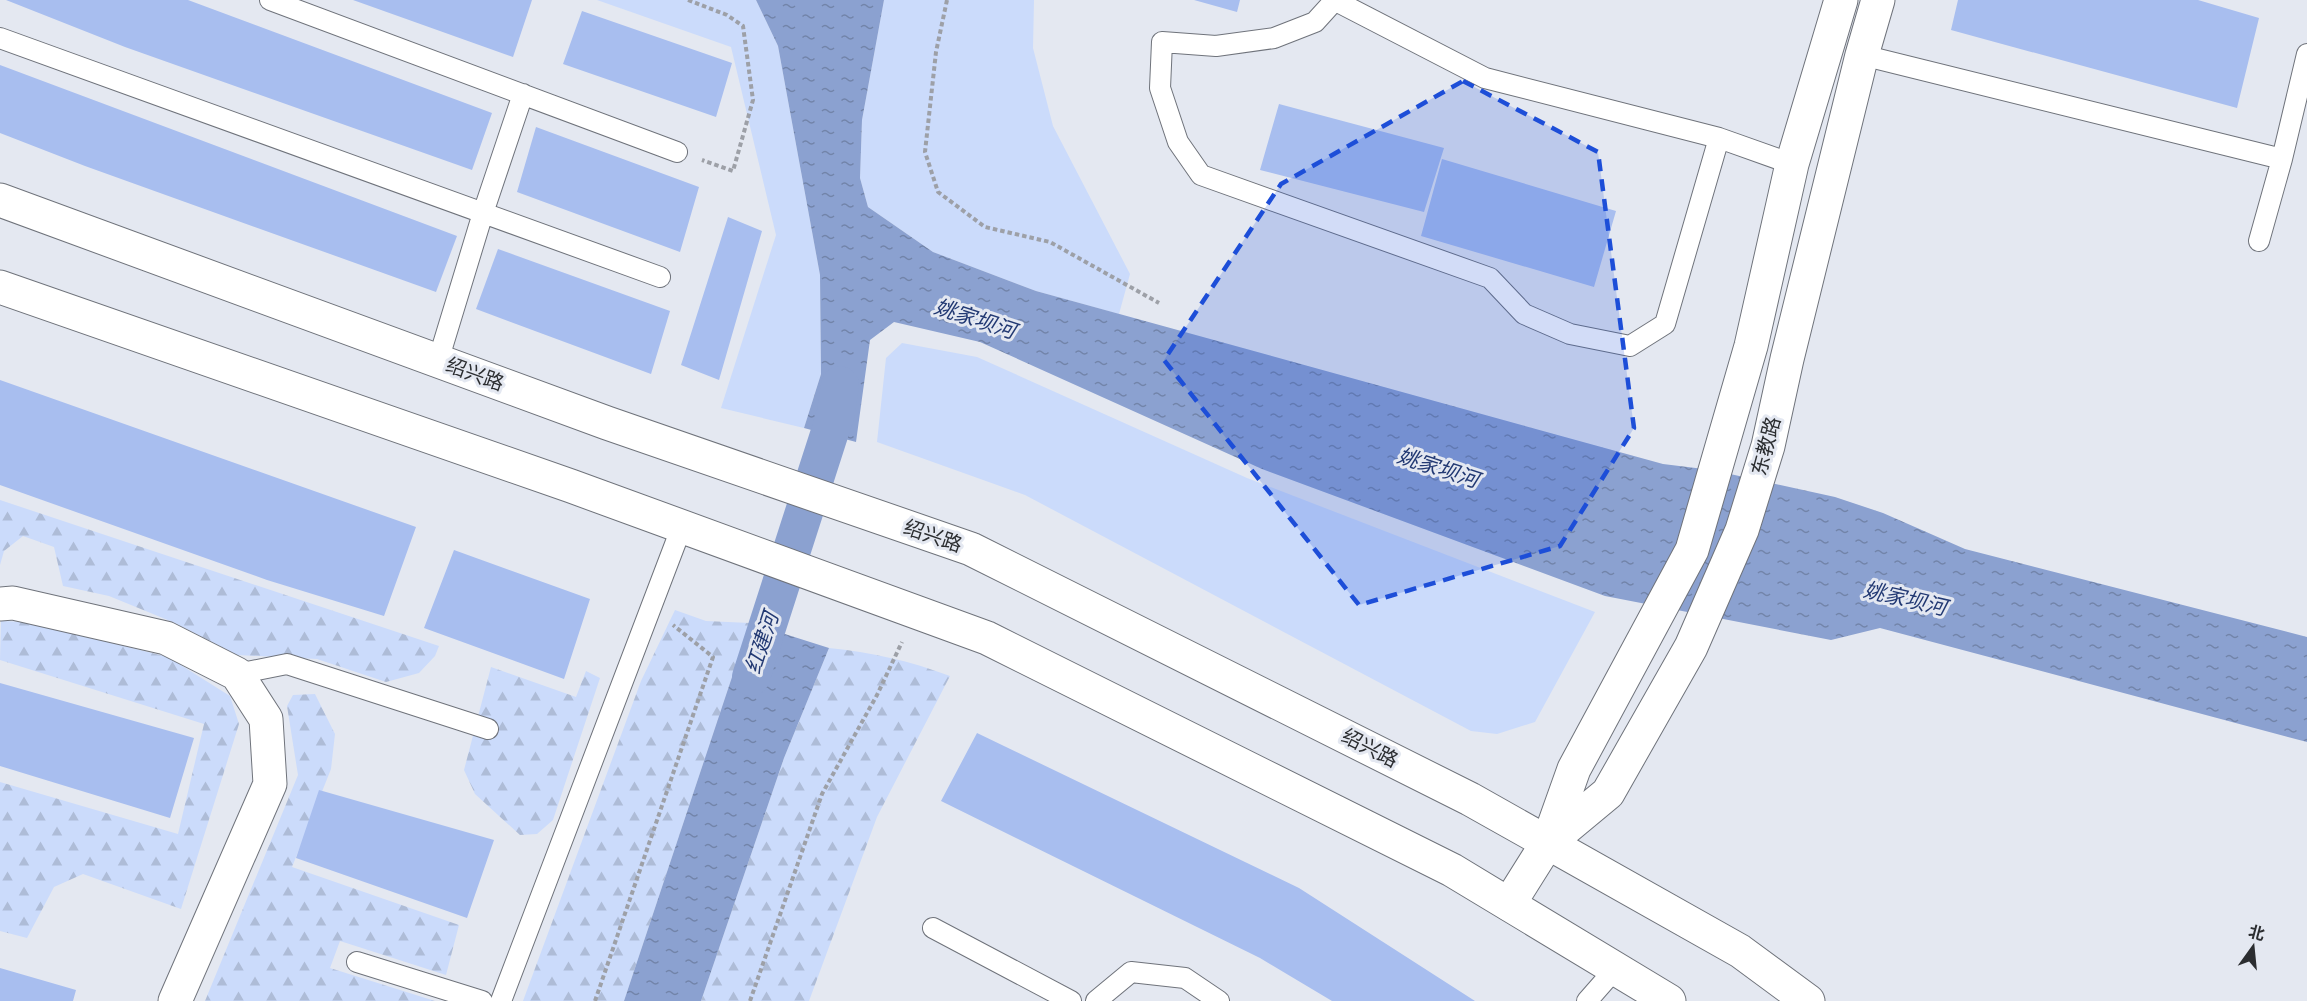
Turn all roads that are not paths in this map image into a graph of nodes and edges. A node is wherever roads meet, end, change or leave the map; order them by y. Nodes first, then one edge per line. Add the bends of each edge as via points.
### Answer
1 (270, 0) edge
2 (1841, 0) edge
3 (1878, 0) edge
4 (1334, 1) edge
5 (0, 38) edge
6 (2307, 54) edge
7 (1862, 55) junction
8 (523, 94) junction
9 (1719, 138) junction
10 (677, 152) road end
11 (2282, 159) junction
12 (1792, 164) junction
13 (0, 200) edge
14 (483, 213) junction
15 (2259, 242) dead end
16 (660, 277) dead end
17 (0, 287) edge
18 (438, 361) junction
19 (682, 526) junction
20 (0, 604) edge
21 (237, 674) junction
22 (488, 729) dead end
23 (1548, 842) junction
24 (1509, 904) junction
25 (933, 928) dead end
26 (357, 962) dead end
27 (1616, 969) junction
28 (175, 1001) edge
29 (482, 1001) edge
30 (501, 1001) edge
31 (1071, 1001) edge
32 (1096, 1001) edge
33 (1218, 1001) edge
34 (1587, 1001) edge
35 (1669, 1001) edge
36 (1808, 1001) edge

1 - 8 lane
2 - 12 main road, 东教路
3 - 7 main road, 东教路
4 - 9 lane via 1485,78
4 - 9 lane via 1315,22 1274,38 1216,46 1162,42 1160,88 1178,142 1201,175 1490,278 1524,314 1570,334 1630,346 1665,324
5 - 14 lane
6 - 11 lane
7 - 11 lane
7 - 23 main road, 东教路 via 1768,446 1742,530 1691,647 1608,793
8 - 10 lane
8 - 14 lane
9 - 12 lane
11 - 15 lane
12 - 23 main road, 东教路 via 1751,346 1692,550 1574,769
13 - 18 main road, 绍兴路
14 - 16 lane
14 - 18 lane
17 - 19 main road
18 - 23 main road, 绍兴路 via 971,549 1470,798
19 - 24 main road via 987,638 1452,870
19 - 30 lane
20 - 21 main road via 13,603 166,638
21 - 22 lane via 286,664
21 - 28 main road via 266,718 270,784
23 - 24 main road, 东教路
23 - 36 main road, 绍兴路 via 1740,951
24 - 27 main road
25 - 31 lane
26 - 29 lane
27 - 34 lane
27 - 35 main road
32 - 33 lane via 1131,972 1185,978

